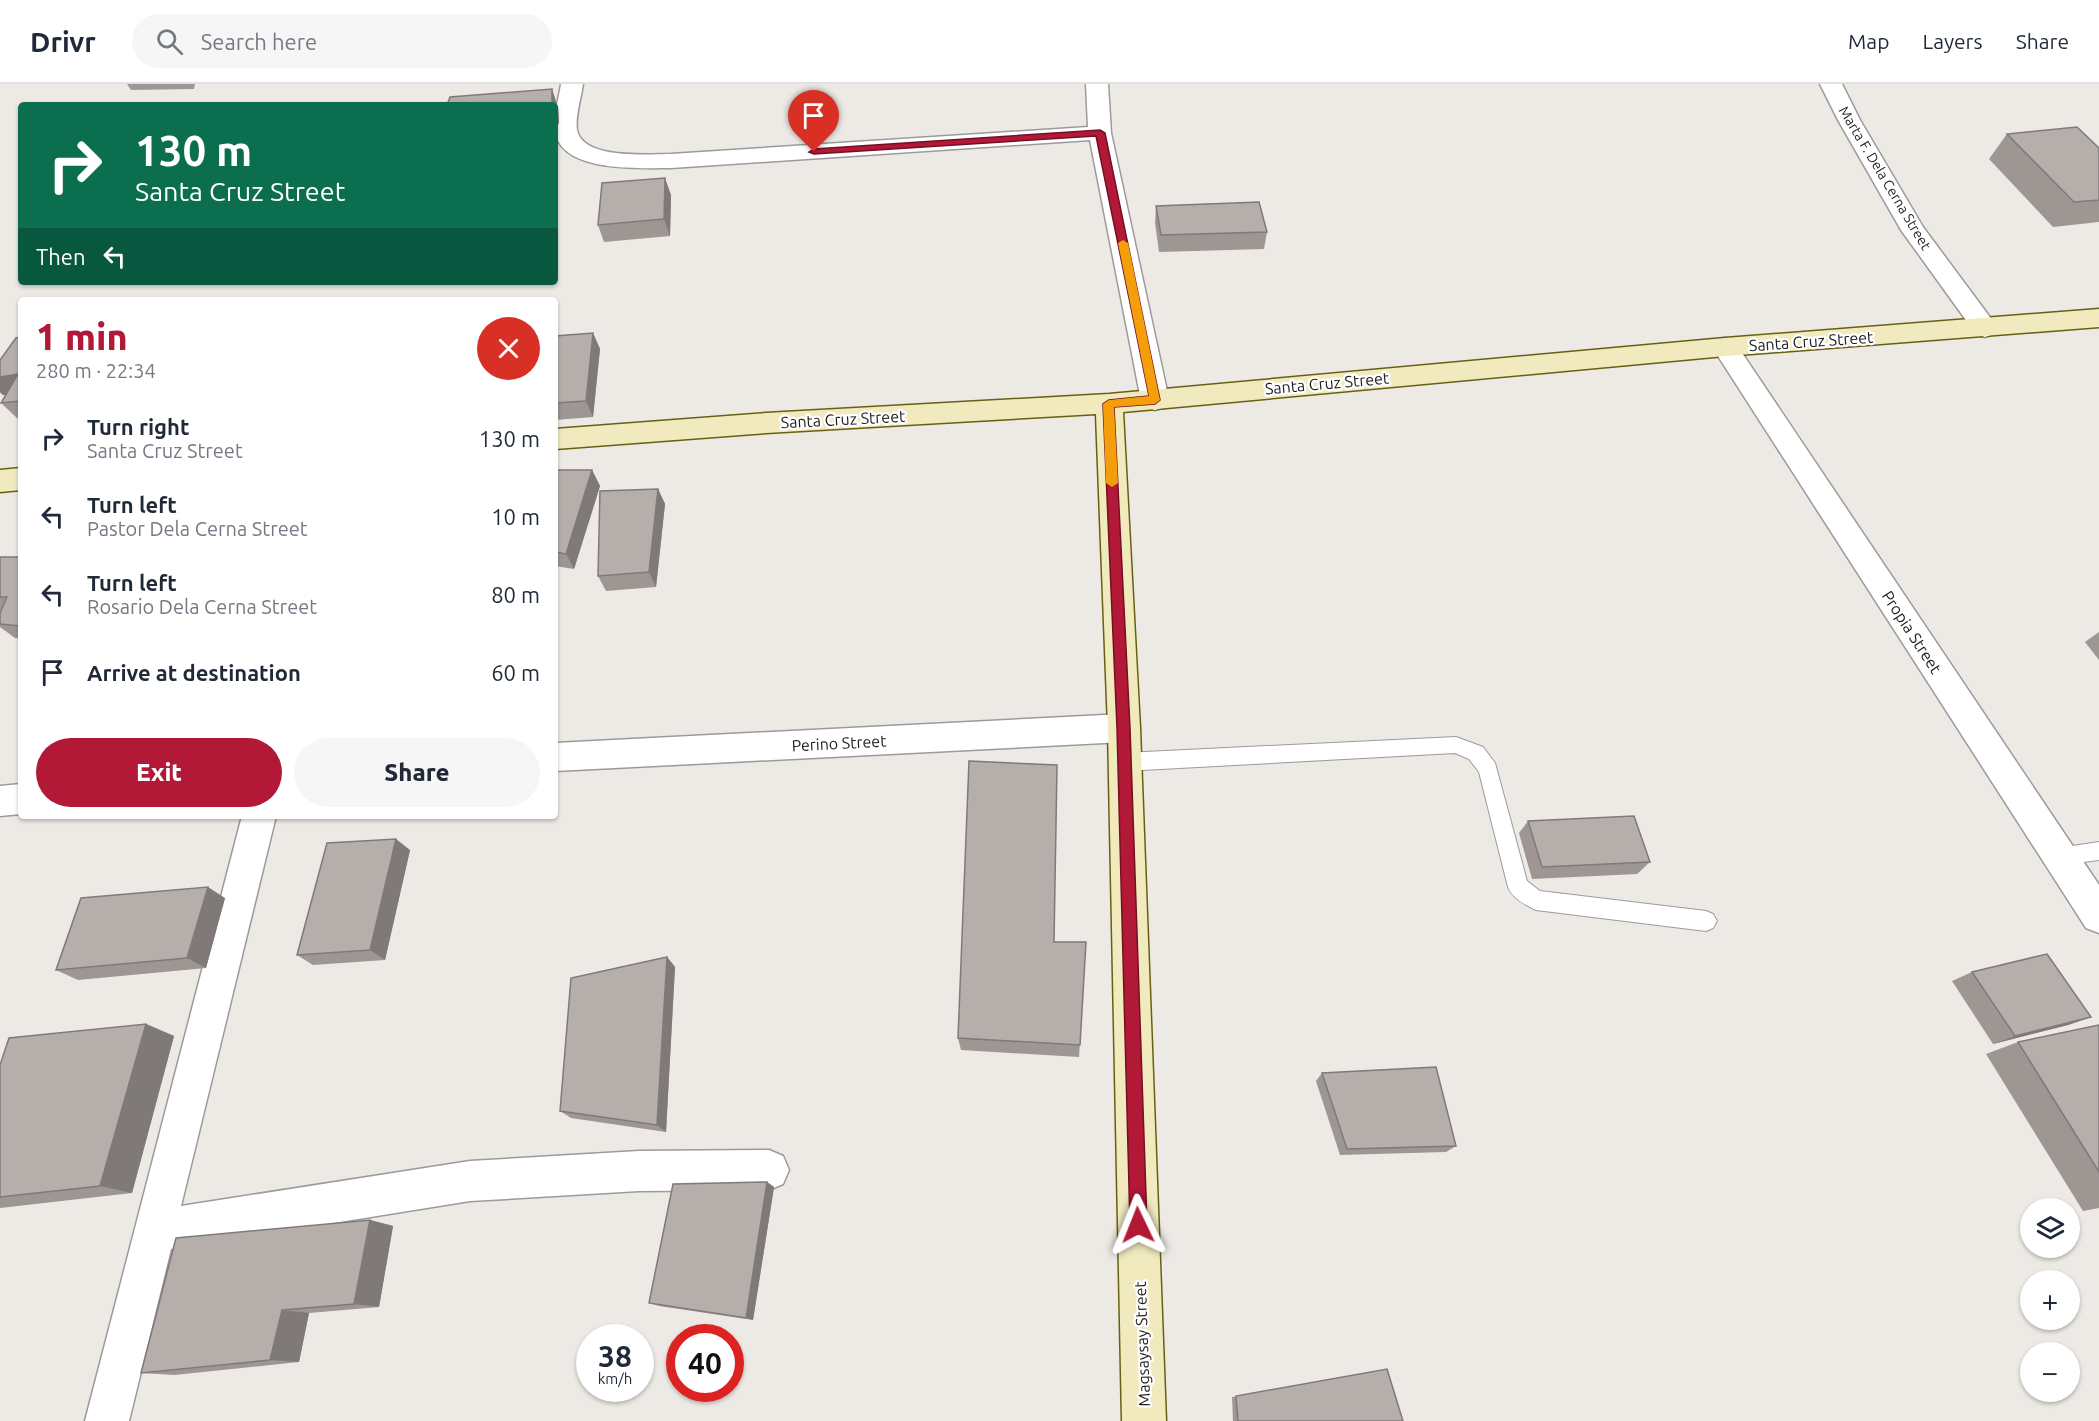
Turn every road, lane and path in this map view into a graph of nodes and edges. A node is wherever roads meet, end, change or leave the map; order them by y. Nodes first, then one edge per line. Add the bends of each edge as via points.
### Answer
1 (572, 84) edge
2 (1097, 84) edge
3 (1830, 84) edge
4 (1100, 133) junction
5 (2099, 318) edge
6 (1985, 328) junction
7 (1725, 347) junction
8 (1155, 400) junction
9 (1109, 404) junction
10 (558, 439) edge
11 (18, 479) edge
12 (0, 481) edge
13 (1124, 745) junction
14 (558, 757) edge
15 (18, 799) edge
16 (0, 801) edge
17 (258, 819) edge
18 (2099, 851) edge
19 (2059, 856) junction
20 (2099, 916) edge
21 (1707, 921) dead end
22 (769, 1170) dead end
23 (155, 1231) junction
24 (107, 1421) edge
25 (1144, 1421) edge

1 - 4 street via 566,130 570,141 580,150 608,159 671,161
2 - 4 street
3 - 6 street, Marta F. Dela Cerna Street via 1913,230
4 - 8 street
5 - 6 street, Santa Cruz Street
6 - 7 street, Santa Cruz Street
7 - 8 street, Santa Cruz Street
7 - 19 street, Propia Street
8 - 9 street, Santa Cruz Street
9 - 10 street, Santa Cruz Street
9 - 13 street, Magsaysay Street
11 - 12 street
13 - 14 street, Perino Street
13 - 21 lane via 1456,745 1476,753 1488,769 1518,887 1536,900
13 - 25 street, Magsaysay Street
15 - 16 street
17 - 23 street
18 - 19 lane
19 - 20 street, Propia Street
22 - 23 street via 639,1171 470,1181
23 - 24 street

